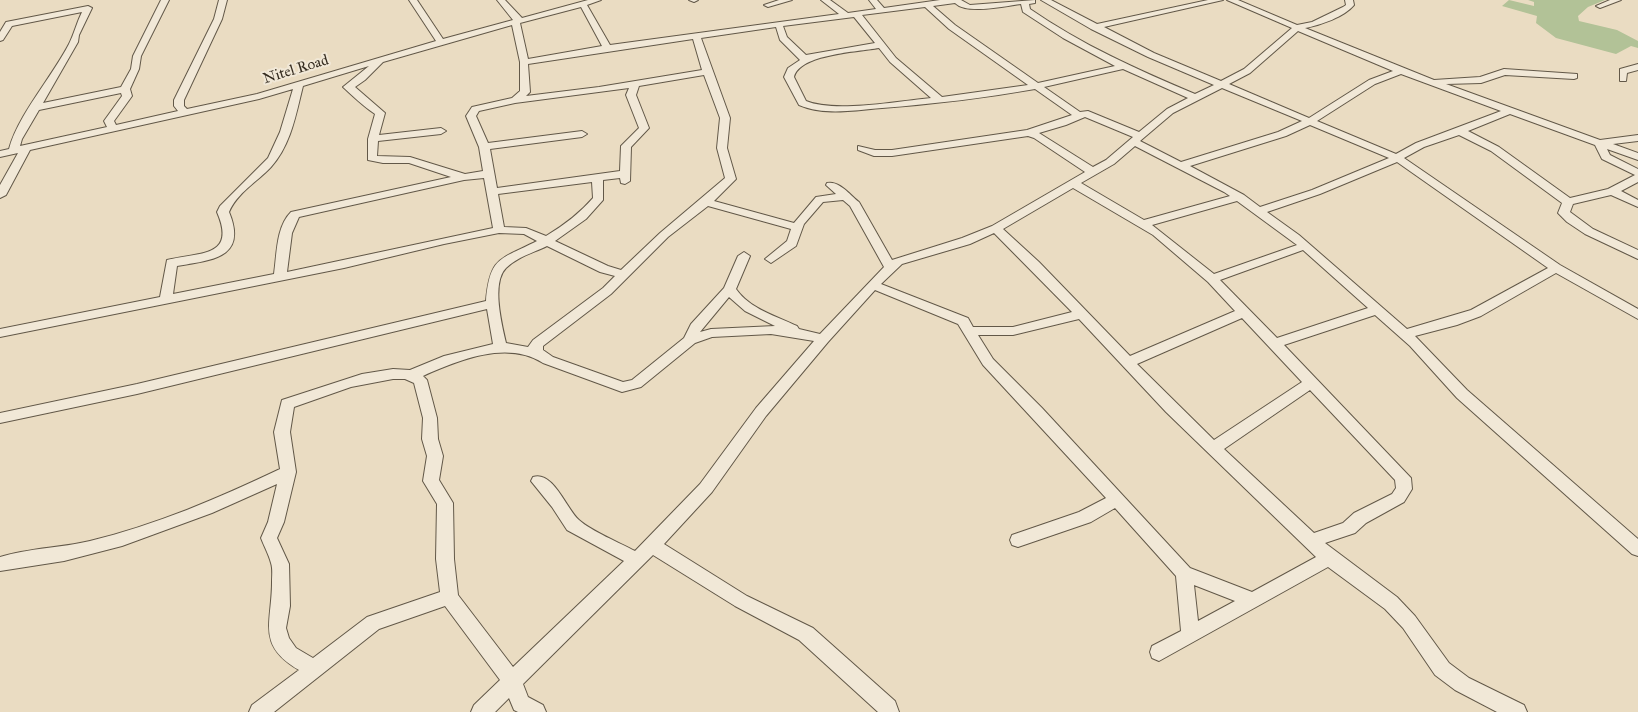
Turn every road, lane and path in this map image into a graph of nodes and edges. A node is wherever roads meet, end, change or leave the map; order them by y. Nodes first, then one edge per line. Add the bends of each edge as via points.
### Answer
1 (165, 0) edge
2 (223, 0) edge
3 (413, 0) edge
4 (500, 0) edge
5 (597, 0) edge
6 (788, 0) edge
7 (825, 0) edge
8 (874, 0) edge
9 (957, 0) edge
10 (1038, 0) edge
11 (1064, 0) edge
12 (1219, 0) edge
13 (1231, 0) edge
14 (1349, 0) edge
15 (1617, 0) edge
16 (1048, 1) edge
17 (1024, 3) junction
18 (583, 4) junction
19 (768, 4) dead end
20 (927, 4) junction
21 (1600, 6) dead end
22 (879, 12) junction
23 (853, 16) junction
24 (516, 23) junction
25 (780, 25) junction
26 (1094, 27) junction
27 (1298, 27) junction
28 (696, 36) junction
29 (0, 38) edge
30 (441, 42) junction
31 (881, 45) junction
32 (607, 48) junction
33 (803, 58) junction
34 (380, 60) junction
35 (524, 62) junction
36 (1125, 66) junction
37 (1638, 67) edge
38 (1401, 71) junction
39 (707, 72) junction
40 (1574, 76) dead end
41 (1623, 79) dead end
42 (1433, 82) junction
43 (299, 84) junction
44 (635, 84) junction
45 (1221, 84) junction
46 (1037, 86) junction
47 (125, 89) junction
48 (1196, 98) junction
49 (515, 100) junction
50 (940, 101) junction
51 (34, 108) junction
52 (1511, 110) junction
53 (185, 113) junction
54 (1078, 115) junction
55 (1309, 122) junction
56 (113, 128) junction
57 (441, 131) dead end
58 (1460, 132) junction
59 (1028, 133) junction
60 (582, 134) dead end
61 (1638, 138) edge
62 (373, 139) junction
63 (1137, 139) junction
64 (1598, 143) junction
65 (484, 147) junction
66 (26, 148) junction
67 (862, 148) dead end
68 (14, 151) junction
69 (0, 154) edge
70 (1398, 158) junction
71 (1638, 158) edge
72 (1183, 165) junction
73 (431, 168) junction
74 (1093, 172) junction
75 (1638, 173) edge
76 (489, 174) junction
77 (464, 177) junction
78 (597, 178) junction
79 (1638, 178) edge
80 (428, 184) junction
81 (1074, 184) junction
82 (831, 185) dead end
83 (1612, 191) junction
84 (492, 192) junction
85 (0, 195) edge
86 (848, 196) junction
87 (1240, 197) junction
88 (705, 202) junction
89 (1568, 202) junction
90 (1638, 204) edge
91 (1260, 211) junction
92 (1144, 224) junction
93 (797, 228) junction
94 (996, 228) junction
95 (499, 230) junction
96 (547, 241) junction
97 (1304, 246) junction
98 (1638, 254) edge
99 (744, 256) dead end
100 (771, 259) dead end
101 (890, 266) junction
102 (1556, 268) junction
103 (622, 274) junction
104 (280, 276) junction
105 (1212, 279) junction
106 (873, 285) junction
107 (730, 289) junction
108 (166, 299) junction
109 (492, 304) junction
110 (1378, 309) junction
111 (1244, 312) junction
112 (1082, 314) junction
113 (1638, 315) edge
114 (970, 331) junction
115 (0, 333) edge
116 (802, 334) junction
117 (1405, 334) junction
118 (823, 339) junction
119 (690, 340) junction
120 (1274, 344) junction
121 (500, 347) junction
122 (537, 353) junction
123 (1129, 362) junction
124 (410, 376) junction
125 (1311, 383) junction
126 (0, 418) edge
127 (1214, 448) junction
128 (288, 472) junction
129 (539, 481) dead end
130 (1116, 500) junction
131 (1018, 540) dead end
132 (1312, 541) junction
133 (652, 545) junction
134 (1638, 550) edge
135 (1329, 558) junction
136 (635, 559) junction
137 (0, 564) edge
138 (1184, 573) junction
139 (449, 597) junction
140 (1251, 600) junction
141 (1190, 633) junction
142 (1159, 652) dead end
143 (315, 669) junction
144 (513, 682) junction
145 (259, 712) edge
146 (481, 712) edge
147 (536, 712) edge
148 (889, 712) edge
149 (1517, 712) edge

1 - 47 street via 137,56 135,69
2 - 53 street via 218,19 179,100 179,106
3 - 30 street
4 - 24 street via 518,18
5 - 18 street, Nitel Road
6 - 19 street
7 - 23 street
8 - 22 street
9 - 17 street via 970,7
9 - 20 street
10 - 17 street
11 - 16 street
12 - 26 street
13 - 27 street
14 - 27 street via 1350,5 1346,8 1314,24
15 - 21 street
16 - 26 street
17 - 36 street via 1026,10 1050,27
18 - 24 street, Nitel Road
18 - 32 street
20 - 22 street
20 - 46 street via 952,27
22 - 23 street
23 - 25 street
23 - 31 street
24 - 30 street, Nitel Road
24 - 35 street
25 - 28 street
25 - 33 street via 783,38
26 - 45 street
27 - 38 street
27 - 45 street via 1255,66
28 - 32 street
28 - 39 street
29 - 51 street via 9,24 88,8 74,42
30 - 34 street, Nitel Road
31 - 33 street
31 - 50 street via 893,60
32 - 35 street
33 - 50 street via 806,60 791,70 790,77 806,106 833,109
34 - 43 street, Nitel Road
34 - 62 street via 348,87 380,113
35 - 49 street via 526,92
36 - 46 street
36 - 48 street
37 - 41 street via 1623,71
38 - 42 street
38 - 55 street via 1372,82
39 - 44 street
39 - 88 street via 726,118 722,148 731,179
40 - 42 street via 1504,72 1481,80
42 - 52 street
43 - 53 street, Nitel Road
43 - 108 street via 286,133 273,158 247,187 225,205 223,212 228,220 229,243 216,254 171,263
44 - 49 street
44 - 78 street via 631,95 644,128 626,146 625,178
45 - 48 street
45 - 55 street
46 - 50 street
46 - 54 street
47 - 51 street
47 - 56 street via 127,96 109,120
48 - 63 street via 1170,111
49 - 65 street via 475,109 471,116
51 - 68 street
52 - 58 street
52 - 64 street
53 - 56 street, Nitel Road
54 - 59 street
54 - 63 street via 1089,114
55 - 70 street
55 - 72 street via 1282,134
56 - 66 street, Nitel Road
57 - 62 street
58 - 70 street via 1420,145
58 - 89 street via 1495,149
59 - 67 street via 892,153 874,153
59 - 74 street via 1038,136
60 - 65 street
61 - 64 street
62 - 73 street via 372,158 410,160
63 - 72 street
63 - 74 street
64 - 71 street
64 - 75 street via 1606,157
65 - 76 street
66 - 68 street, Nitel Road
66 - 85 street
68 - 69 street, Nitel Road
70 - 91 street
70 - 102 street
72 - 87 street
73 - 77 street
73 - 80 street
74 - 81 street
76 - 77 street
76 - 84 street
77 - 80 street
78 - 84 street
78 - 96 street via 599,198 589,211
79 - 83 street
80 - 104 street via 291,216
81 - 92 street
81 - 94 street
82 - 86 street
83 - 89 street
83 - 90 street
84 - 95 street
86 - 93 street via 820,199
86 - 101 street via 863,215
87 - 91 street
87 - 92 street
88 - 93 street
88 - 103 street via 664,234
89 - 98 street via 1564,213 1568,218
91 - 97 street
92 - 105 street
93 - 100 street via 792,243
94 - 101 street
94 - 112 street
95 - 96 street via 520,229
95 - 104 street
96 - 103 street via 604,269
96 - 109 street via 498,269
97 - 105 street
97 - 110 street
99 - 107 street
101 - 106 street
102 - 113 street
102 - 117 street via 1476,313
103 - 122 street via 600,296 538,343 535,347
104 - 108 street
105 - 111 street
106 - 114 street via 957,317
106 - 118 street
107 - 116 street via 748,308
107 - 119 street via 696,327
108 - 115 street
109 - 121 street
109 - 126 street via 137,389
110 - 117 street
110 - 120 street
111 - 120 street
111 - 123 street
112 - 114 street via 1013,331
112 - 123 street
114 - 130 street via 988,362
116 - 118 street
116 - 119 street via 752,329 711,332
117 - 134 street via 1462,394
118 - 133 street via 762,412 716,475
119 - 122 street via 636,384 622,387
120 - 125 street
121 - 122 street
121 - 124 street via 449,359
123 - 127 street
124 - 128 street via 382,376 287,404 282,432
124 - 139 street via 420,380 430,418 430,439 435,456 430,481 445,503
125 - 127 street
125 - 132 street via 1396,470 1403,478 1404,488 1398,498 1360,518 1349,528
127 - 132 street
128 - 137 street via 152,528 64,554
128 - 143 street via 269,538 280,564 281,606 277,628 280,641 289,654
129 - 136 street via 573,525
130 - 131 street via 1085,517
130 - 138 street
132 - 135 street
133 - 136 street
133 - 148 street via 742,601 806,634 874,694
135 - 140 street
135 - 149 street via 1392,603 1451,677
136 - 144 street
138 - 140 street
138 - 141 street
139 - 143 street via 373,623
139 - 144 street
140 - 141 street
141 - 142 street
143 - 145 street
144 - 146 street
144 - 147 street via 521,703

